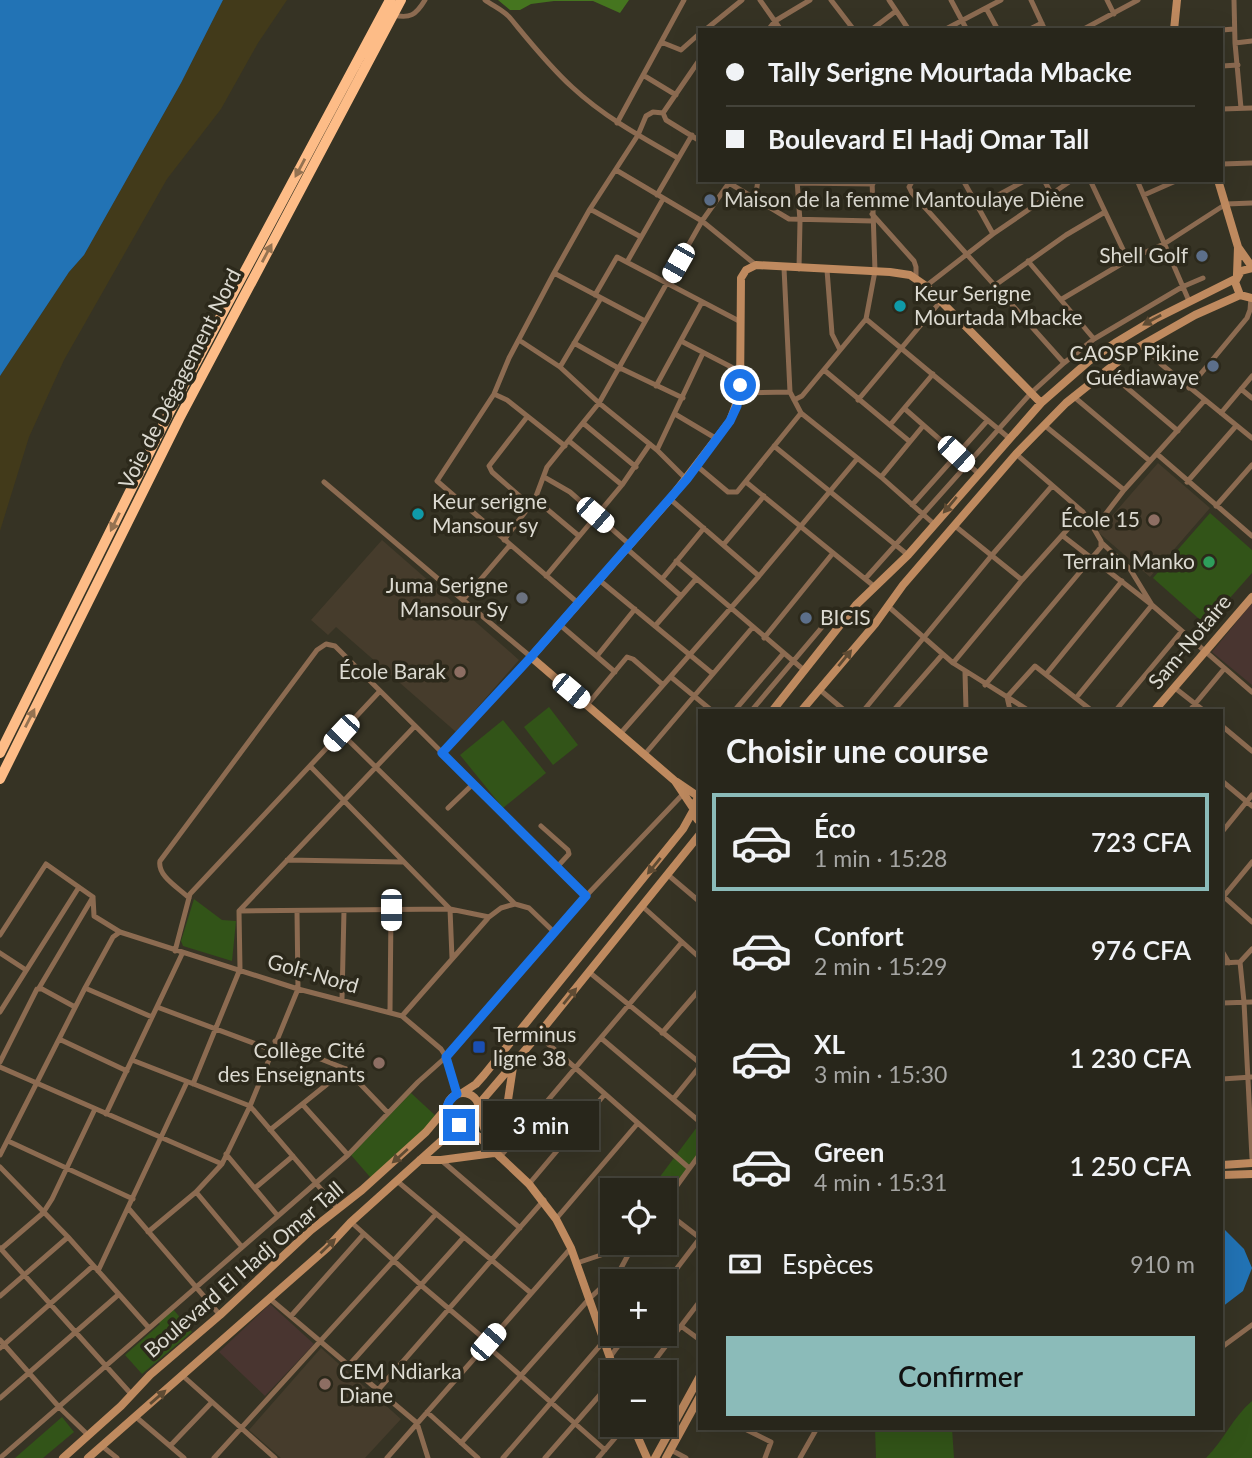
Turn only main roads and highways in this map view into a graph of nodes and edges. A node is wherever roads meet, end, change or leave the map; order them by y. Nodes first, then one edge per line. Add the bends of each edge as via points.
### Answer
1 (390, 0) edge
2 (401, 0) edge
3 (1177, 0) edge
4 (1174, 28) edge
5 (1220, 182) edge
6 (1238, 247) junction
7 (1252, 268) edge
8 (1236, 277) junction
9 (1241, 295) junction
10 (1251, 298) edge
11 (1041, 403) junction
12 (1252, 597) edge
13 (774, 709) edge
14 (803, 709) edge
15 (1157, 709) edge
16 (0, 753) edge
17 (0, 779) edge
18 (675, 781) junction
19 (698, 795) edge
20 (698, 798) edge
21 (693, 809) junction
22 (698, 818) edge
23 (698, 836) edge
24 (514, 1065) junction
25 (459, 1093) junction
26 (447, 1107) junction
27 (479, 1109) junction
28 (461, 1125) junction
29 (495, 1153) junction
30 (420, 1160) junction
31 (1252, 1161) edge
32 (1223, 1165) edge
33 (1252, 1174) edge
34 (1223, 1175) edge
35 (611, 1360) edge
36 (698, 1380) edge
37 (698, 1402) edge
38 (636, 1437) edge
39 (668, 1454) edge
40 (63, 1458) edge
41 (88, 1458) edge
42 (647, 1458) edge
43 (655, 1458) edge

1 -> 16 highway, Voie de Dégagement Nord via 169,413
17 -> 2 highway, Voie de Dégagement Nord via 179,419
3 - 4 main road
5 - 6 main road
6 - 7 main road
6 - 8 main road
7 - 8 main road
8 - 9 main road via 1235,287
8 -> 11 main road via 1117,341
9 - 10 main road
14 -> 9 main road via 1016,454 1073,396 1143,345
11 -> 13 main road via 908,555 856,605
11 - 18 main road via 916,279 900,272 756,265 746,270 739,321 740,393 734,414 687,479 531,657
12 - 15 main road, Sam-Notaire
18 - 19 main road
18 - 21 main road
20 - 21 main road, Boulevard El Hadj Omar Tall
21 - 22 main road
21 -> 25 main road, Boulevard El Hadj Omar Tall via 683,829 528,1023 476,1084
24 -> 23 main road, Boulevard El Hadj Omar Tall
24 - 27 main road, Boulevard El Hadj Omar Tall
24 - 29 main road
25 - 26 main road, Boulevard El Hadj Omar Tall
25 - 27 main road via 472,1095
26 - 28 main road via 449,1118
26 -> 40 main road, Boulevard El Hadj Omar Tall via 436,1122
27 - 28 main road, Boulevard El Hadj Omar Tall via 473,1122
27 - 29 main road
28 - 29 main road
28 - 30 main road, Boulevard El Hadj Omar Tall
29 - 30 main road
29 - 35 main road via 544,1200 556,1219
41 -> 30 main road, Boulevard El Hadj Omar Tall
31 - 32 main road
33 - 34 main road
36 - 43 main road
37 - 39 main road
38 - 42 main road

